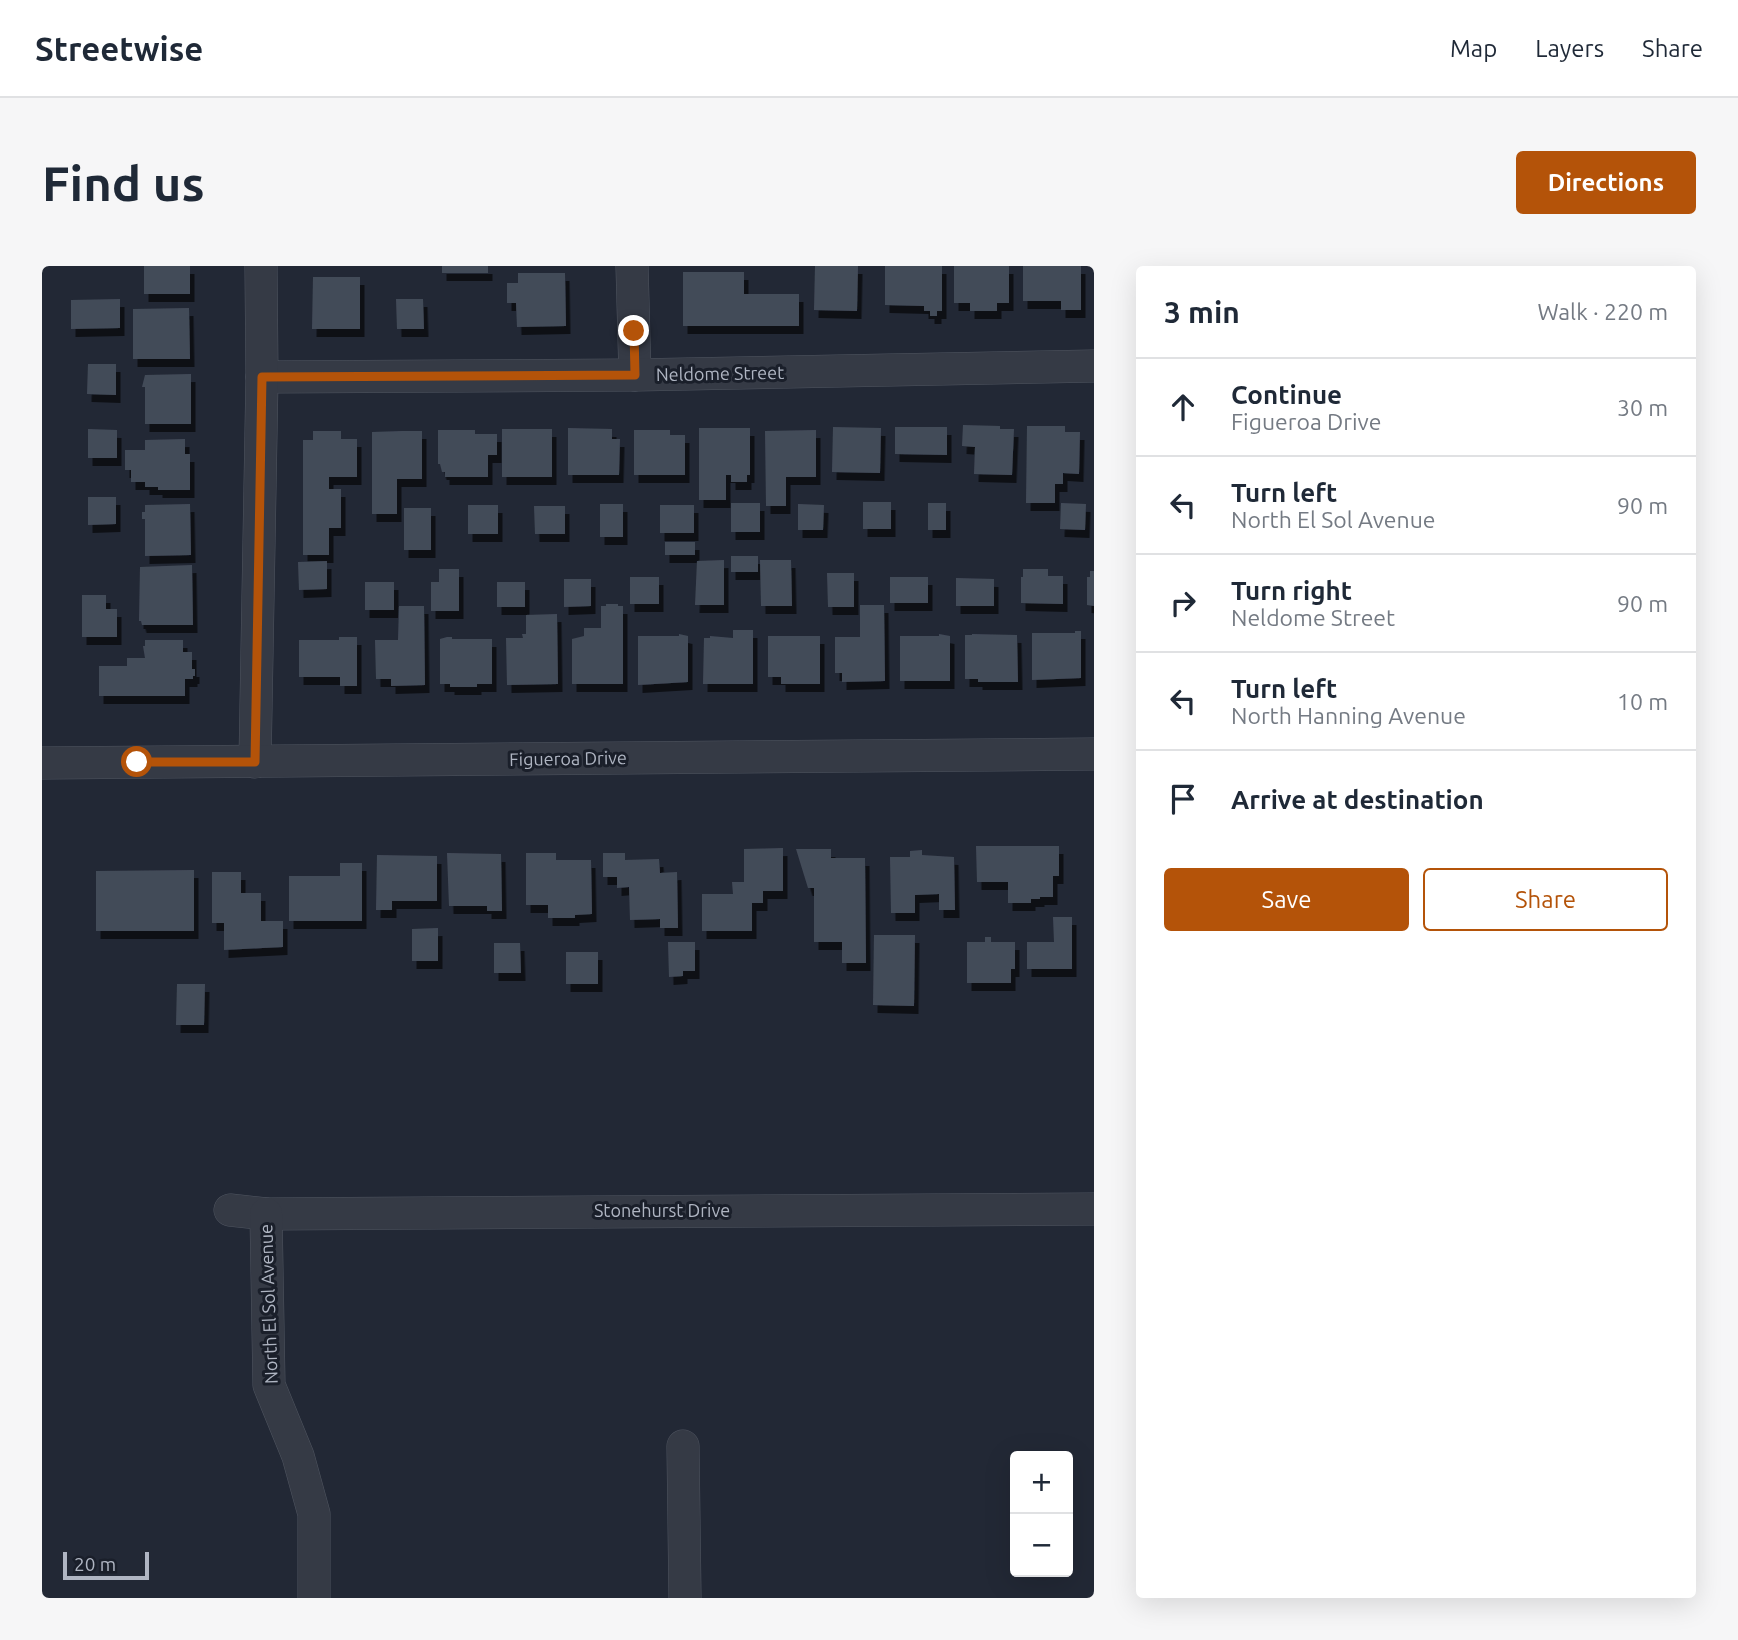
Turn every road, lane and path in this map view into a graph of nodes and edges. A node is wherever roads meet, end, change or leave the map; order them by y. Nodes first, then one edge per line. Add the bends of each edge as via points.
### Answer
1 (261, 266) edge
2 (632, 266) edge
3 (1094, 366) edge
4 (635, 375) junction
5 (262, 377) junction
6 (1094, 754) edge
7 (255, 762) junction
8 (42, 763) edge
9 (1094, 1209) edge
10 (230, 1210) dead end
11 (266, 1214) junction
12 (682, 1446) dead end
13 (314, 1598) edge
14 (685, 1598) edge

1 - 5 street
2 - 4 street
3 - 4 street, Neldome Street
4 - 5 street, Neldome Street
5 - 7 street
6 - 7 street, Figueroa Drive
7 - 8 street, Figueroa Drive
9 - 11 street, Stonehurst Drive
10 - 11 street, Stonehurst Drive
11 - 13 street, North El Sol Avenue via 269,1385 298,1456 314,1514
12 - 14 street

